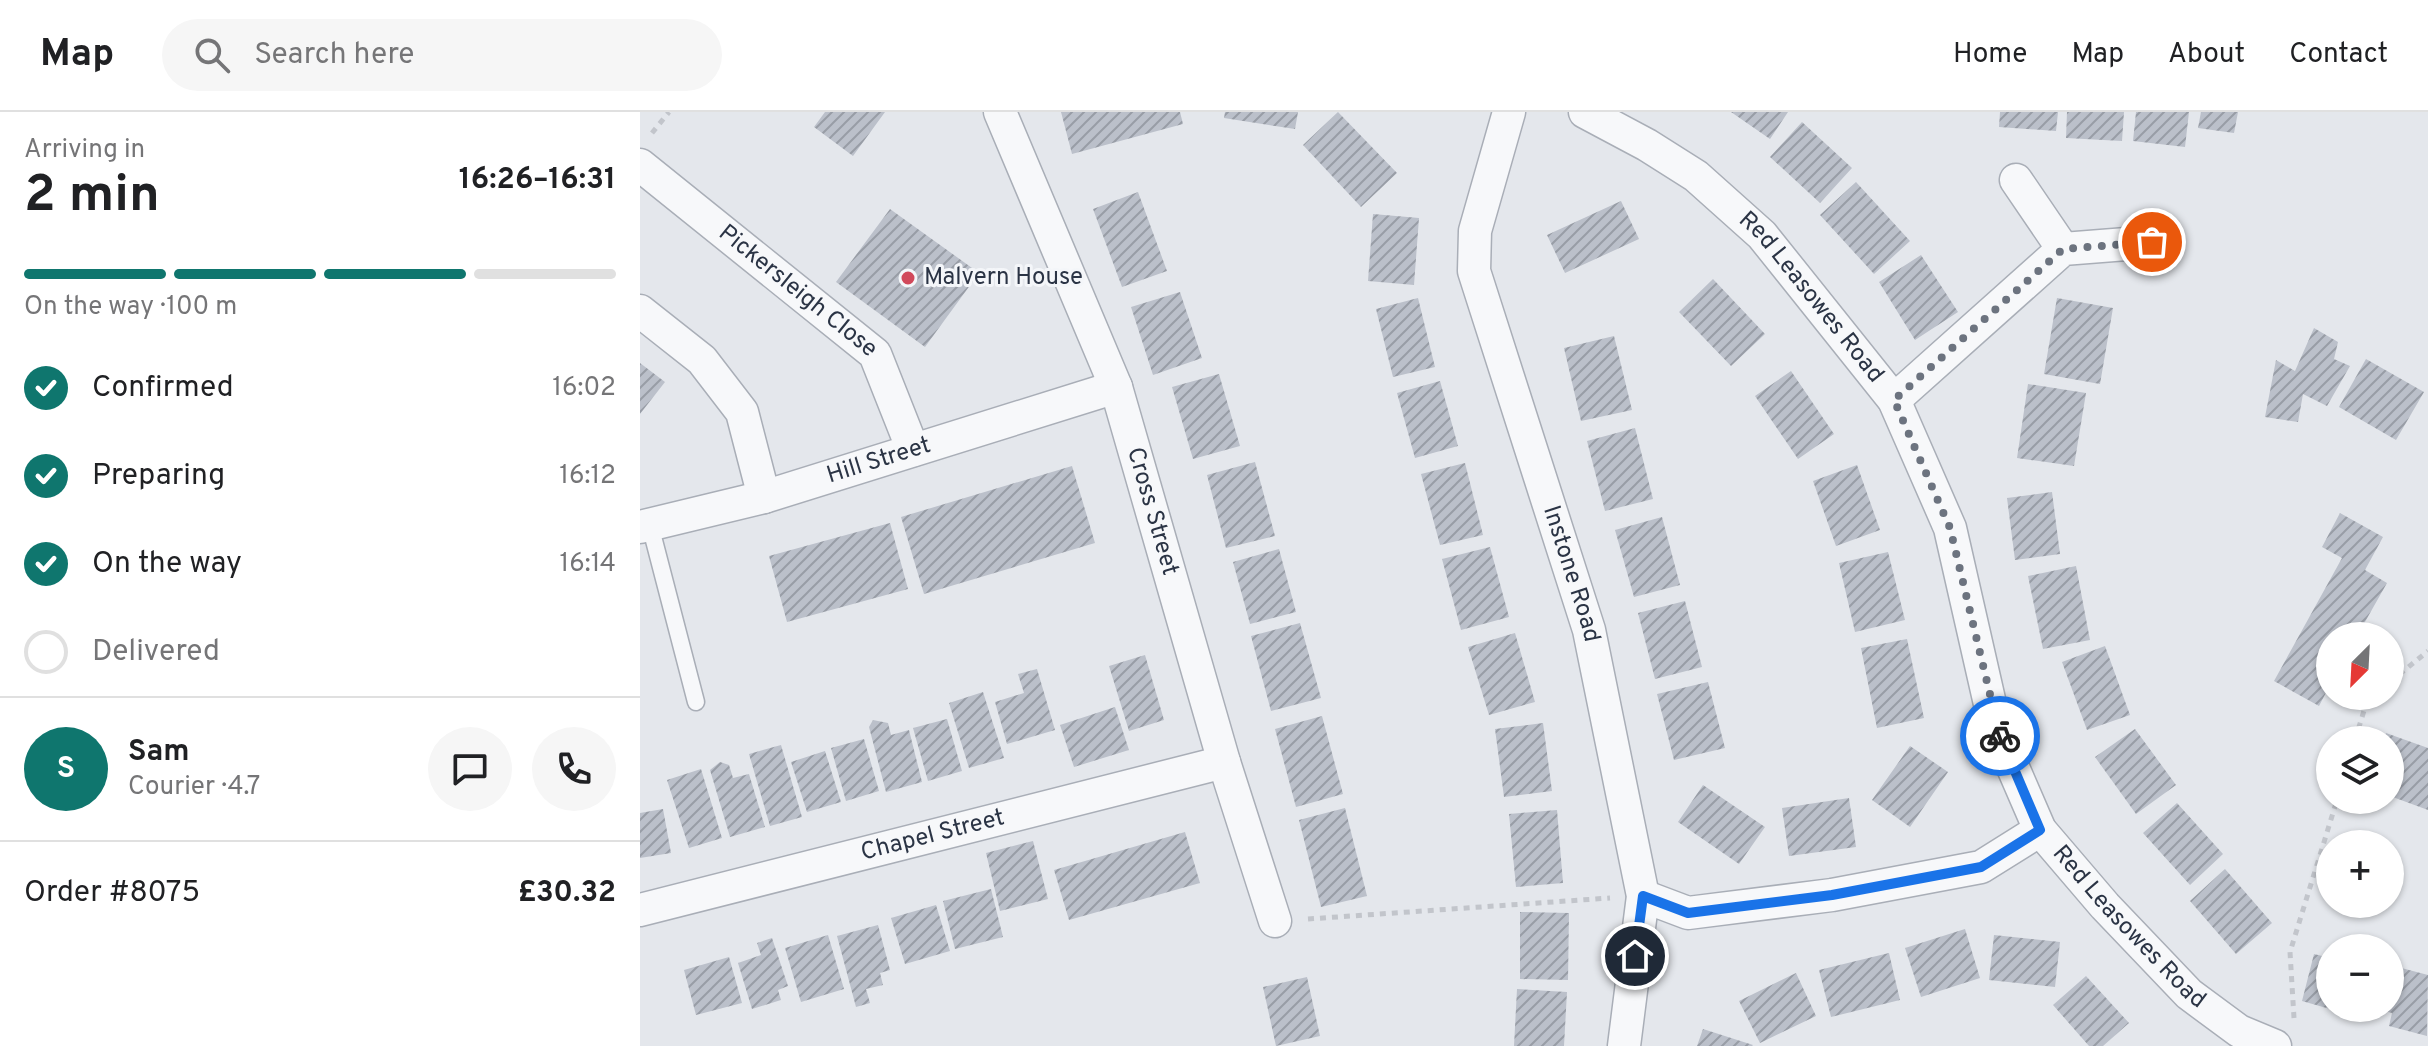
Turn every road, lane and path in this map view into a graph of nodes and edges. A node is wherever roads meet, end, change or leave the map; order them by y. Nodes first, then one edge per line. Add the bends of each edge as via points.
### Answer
1 (1000, 112) edge
2 (1509, 112) edge
3 (1585, 112) edge
4 (640, 165) edge
5 (2016, 180) dead end
6 (2152, 242) dead end
7 (2063, 249) junction
8 (640, 311) edge
9 (1116, 387) junction
10 (1894, 400) junction
11 (913, 450) junction
12 (764, 497) junction
13 (645, 526) edge
14 (2428, 651) edge
15 (2404, 671) edge
16 (696, 702) dead end
17 (1224, 762) junction
18 (2333, 814) edge
19 (2040, 830) junction
20 (1643, 896) junction
21 (640, 910) edge
22 (1275, 921) joint
23 (2285, 1034) edge
24 (2237, 1039) edge
25 (1624, 1046) edge

1 - 9 street, Cross Street
2 - 20 street, Instone Road via 1475,231 1474,271 1589,630
3 - 10 street, Red Leasowes Road via 1696,176 1762,235
4 - 11 street, Pickersleigh Close via 875,354
5 - 7 street
6 - 7 street
7 - 10 street
8 - 12 street via 702,360 742,412
9 - 11 street, Hill Street
9 - 17 street, Cross Street
10 - 19 street, Red Leasowes Road via 1950,528 1995,726
11 - 12 street, Hill Street
12 - 13 street, Hill Street
13 - 16 lane
14 - 15 path
17 - 21 street, Chapel Street
17 - 22 street, Cross Street
18 - 23 path via 2290,952
19 - 20 street via 1981,867 1832,895 1688,913
19 - 24 street, Red Leasowes Road via 2105,906
20 - 22 path
20 - 25 street, Instone Road
23 - 24 street, Red Leasowes Road

